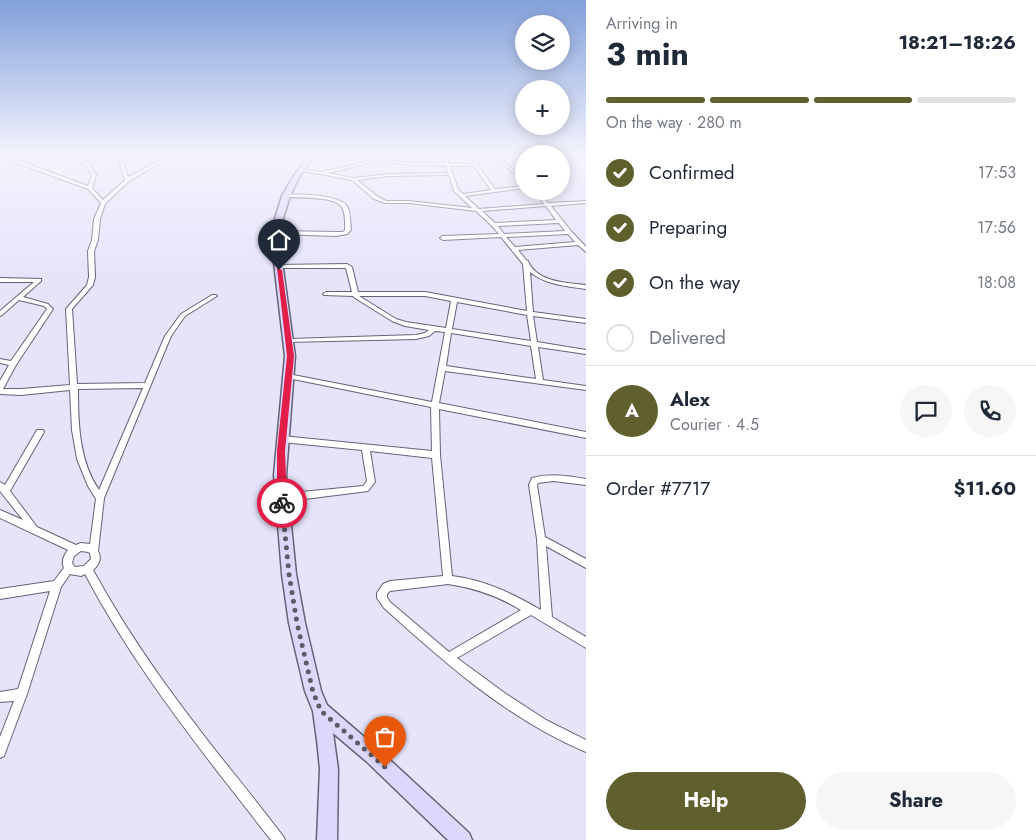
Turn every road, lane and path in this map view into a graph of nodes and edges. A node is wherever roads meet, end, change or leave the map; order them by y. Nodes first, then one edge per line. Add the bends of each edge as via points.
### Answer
1 (95, 194) edge
2 (112, 194) edge
3 (372, 194) edge
4 (468, 194) edge
5 (462, 195) joint
6 (286, 196) joint
7 (543, 200) edge
8 (586, 202) edge
9 (103, 203) junction
10 (547, 205) junction
11 (479, 210) junction
12 (559, 221) junction
13 (494, 225) junction
14 (569, 232) junction
15 (277, 233) junction
16 (503, 236) junction
17 (443, 238) dead end
18 (578, 243) junction
19 (515, 249) junction
20 (586, 250) edge
21 (526, 262) junction
22 (278, 266) junction
23 (0, 280) edge
24 (586, 287) edge
25 (326, 294) dead end
26 (355, 294) junction
27 (214, 296) dead end
28 (18, 298) junction
29 (454, 301) junction
30 (0, 314) edge
31 (530, 314) junction
32 (586, 321) edge
33 (433, 329) junction
34 (449, 332) junction
35 (289, 341) junction
36 (536, 346) junction
37 (586, 352) edge
38 (0, 361) edge
39 (13, 364) junction
40 (443, 368) junction
41 (288, 376) junction
42 (540, 382) junction
43 (147, 385) junction
44 (74, 387) junction
45 (586, 388) edge
46 (0, 389) edge
47 (435, 405) junction
48 (40, 432) dead end
49 (586, 435) edge
50 (282, 439) junction
51 (366, 448) junction
52 (436, 455) junction
53 (586, 482) edge
54 (3, 488) edge
55 (100, 498) junction
56 (282, 498) junction
57 (0, 514) edge
58 (34, 529) junction
59 (541, 539) junction
60 (76, 549) junction
61 (94, 550) junction
62 (586, 564) edge
63 (70, 568) junction
64 (87, 569) junction
65 (448, 580) junction
66 (57, 585) junction
67 (1, 594) edge
68 (530, 610) junction
69 (547, 620) junction
70 (586, 643) edge
71 (448, 658) junction
72 (22, 694) junction
73 (0, 697) edge
74 (321, 711) junction
75 (586, 746) edge
76 (0, 752) edge
77 (279, 840) edge
78 (327, 840) edge
79 (462, 840) edge

1 - 9 street
2 - 9 street
3 - 11 street via 380,201
4 - 5 street
5 - 11 street
6 - 15 street via 278,216
6 - 15 street via 341,203 345,208 348,230 336,234
7 - 10 street
8 - 10 street
9 - 44 street via 91,251 90,284 69,309
10 - 11 street
10 - 12 street
11 - 13 street
12 - 13 street
12 - 14 street
13 - 16 street
14 - 16 street
14 - 18 street
15 - 22 street
16 - 17 street
16 - 19 street
18 - 19 street
18 - 20 street
19 - 21 street
21 - 24 street via 543,279
21 - 31 street
22 - 26 street via 347,266
22 - 35 street
23 - 28 street via 39,280
25 - 26 street
26 - 29 street via 425,294
26 - 33 street via 399,323
27 - 43 street via 193,308 174,326
28 - 30 street
28 - 39 street via 46,305 50,310
29 - 31 street
29 - 34 street
31 - 32 street
31 - 36 street
33 - 34 street
33 - 35 street via 427,335 416,337
34 - 36 street
34 - 40 street
35 - 41 street
36 - 37 street
36 - 42 street
38 - 39 street
39 - 46 street
40 - 42 street
40 - 47 street
41 - 47 street
41 - 50 street
42 - 45 street
43 - 44 street
43 - 55 street
44 - 46 street via 22,392
44 - 55 street via 74,416 85,472
47 - 49 street
47 - 52 street
48 - 54 street
50 - 51 street
50 - 56 street
51 - 52 street
51 - 56 street via 370,482 366,489
52 - 65 street
53 - 59 street via 553,478 536,480 533,492
54 - 58 street
55 - 61 street
56 - 74 street via 297,623 313,692
57 - 58 street
58 - 60 street
59 - 62 street
59 - 69 street
60 - 61 street via 86,546
60 - 63 street via 67,560
61 - 64 street via 96,558
63 - 64 street via 77,572
63 - 66 street
64 - 77 street via 134,651 192,731
65 - 68 street via 497,593
65 - 71 street via 386,587 382,598
66 - 67 street
66 - 72 street
68 - 69 street
68 - 71 street
69 - 70 street
71 - 75 street via 542,724
72 - 73 street
72 - 76 street
74 - 78 street via 329,769
74 - 79 street

